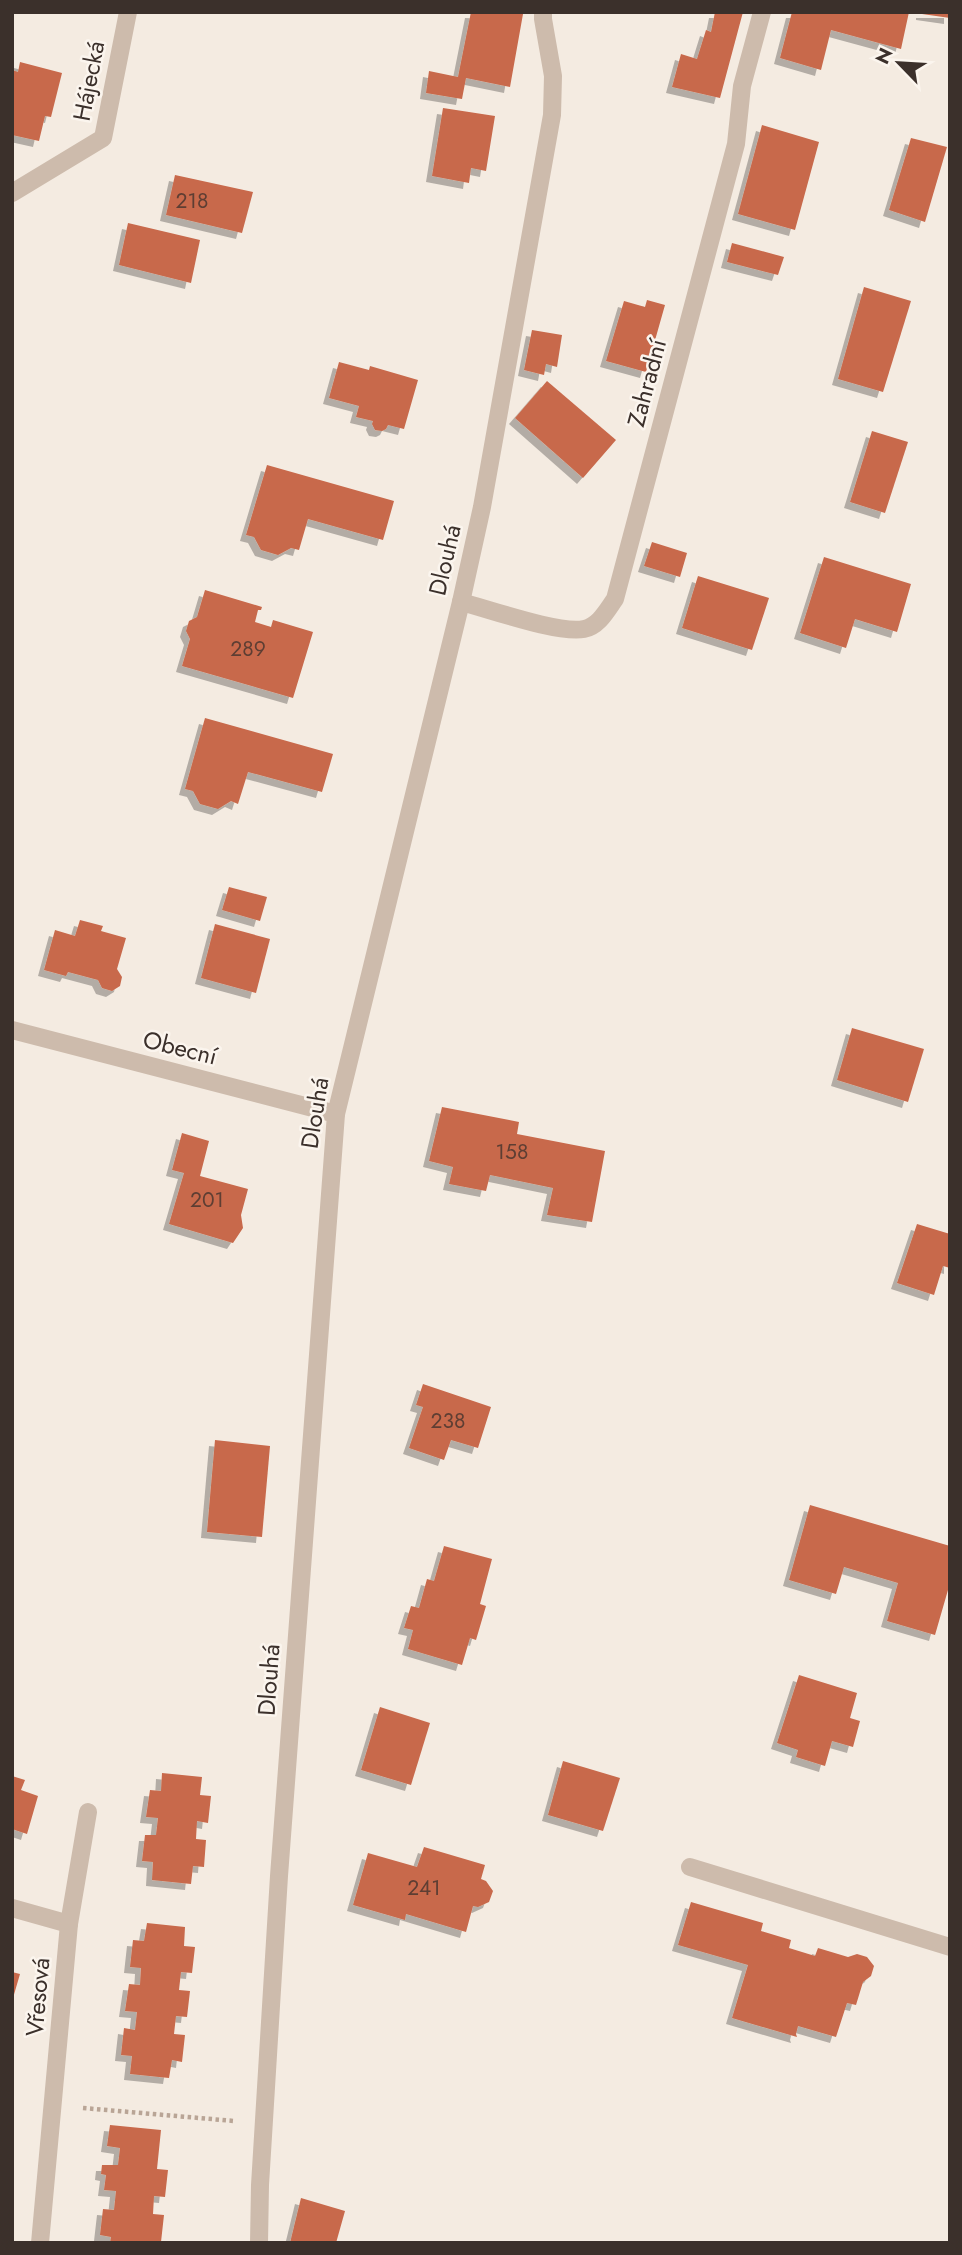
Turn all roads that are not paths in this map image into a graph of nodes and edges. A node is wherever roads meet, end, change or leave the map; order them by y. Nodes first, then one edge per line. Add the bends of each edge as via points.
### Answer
1 (128, 12) edge
2 (543, 12) edge
3 (762, 12) edge
4 (12, 193) edge
5 (461, 601) junction
6 (12, 1030) edge
7 (336, 1114) junction
8 (88, 1812) dead end
9 (690, 1867) dead end
10 (12, 1908) edge
11 (69, 1924) junction
12 (950, 1947) edge
13 (40, 2243) edge
14 (259, 2243) edge

1 - 4 street, Hájecká via 103,138
2 - 5 street, Dlouhá via 553,76 552,115
3 - 5 street, Zahradní via 742,86 736,144 615,599 602,619 586,629 561,629
5 - 7 street, Dlouhá
6 - 7 street, Obecní
7 - 14 street, Dlouhá via 279,1876
8 - 11 street, Vřesová
9 - 12 street
10 - 11 street
11 - 13 street, Vřesová

